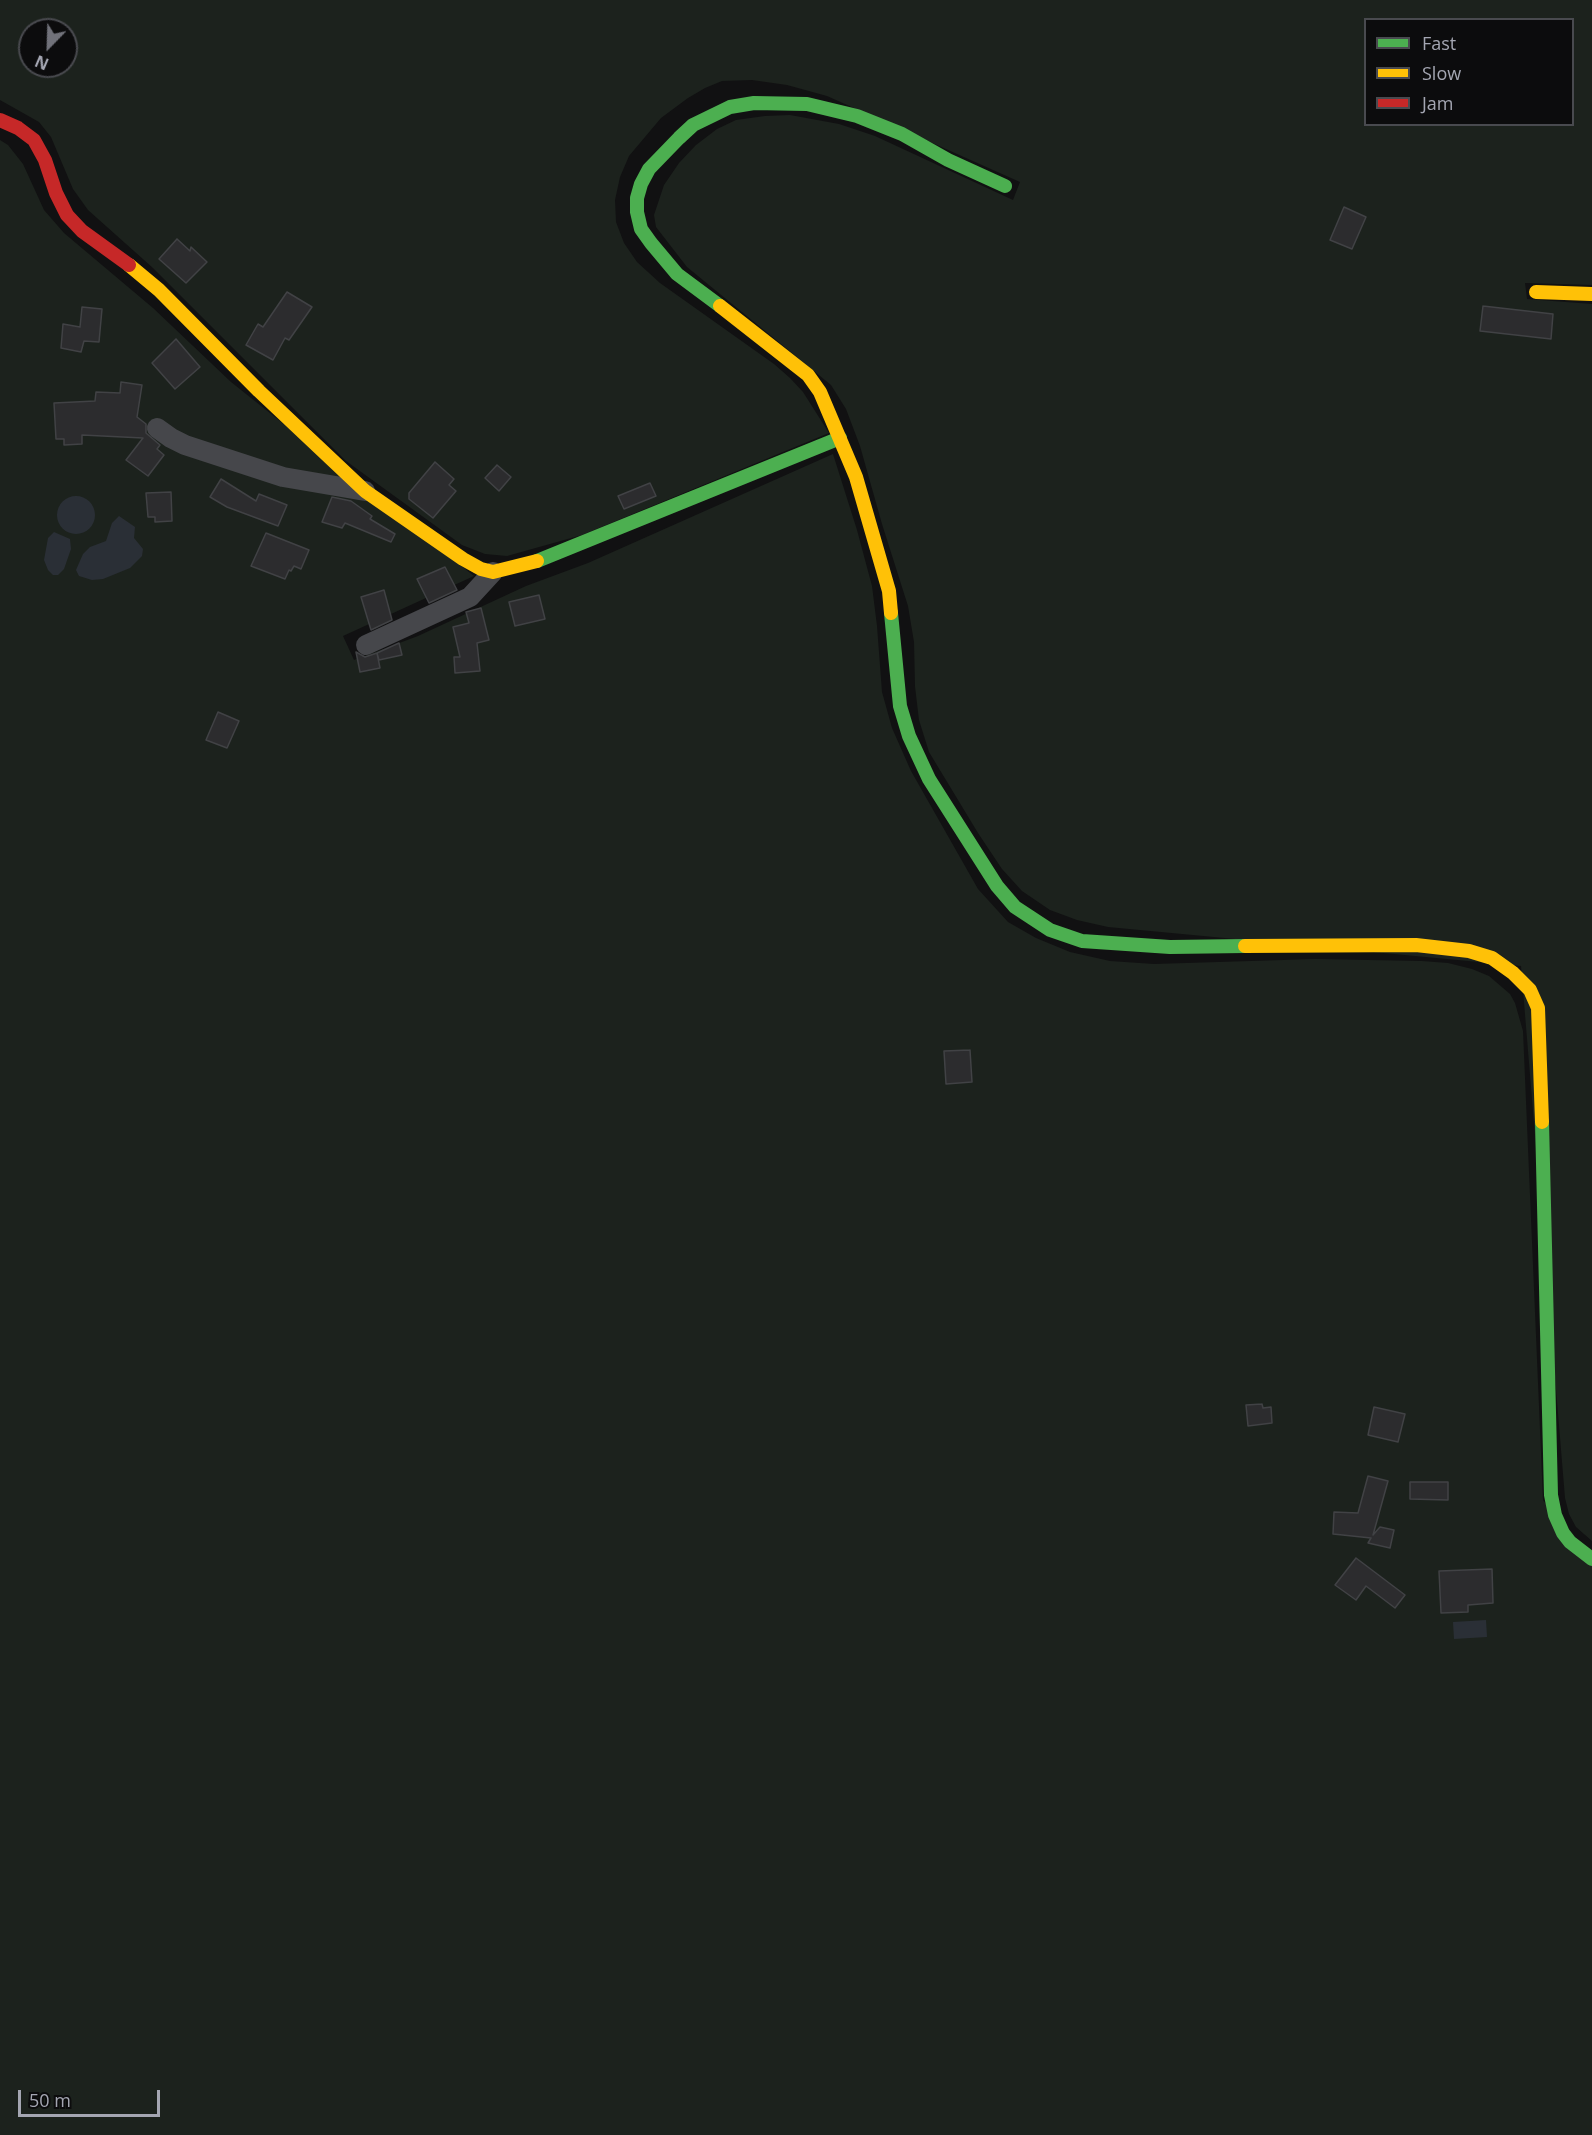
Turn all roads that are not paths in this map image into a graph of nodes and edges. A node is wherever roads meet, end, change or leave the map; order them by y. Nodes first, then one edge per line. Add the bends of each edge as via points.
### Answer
1 (0, 120) edge
2 (1005, 186) dead end
3 (1536, 292) dead end
4 (1592, 294) edge
5 (157, 428) dead end
6 (840, 438) junction
7 (365, 491) junction
8 (493, 572) junction
9 (366, 645) dead end
10 (1592, 1559) edge

1 - 7 street via 34,140 67,215 82,231 159,290
2 - 6 street via 887,127 829,108 783,102 730,107 709,116 693,125 649,169 639,191 637,212 641,229 677,274 808,375 820,392
3 - 4 street
5 - 7 street via 185,445 283,477
6 - 8 street via 547,559
6 - 10 street via 856,477 889,591 900,706 909,736 929,779 997,886 1015,907 1050,930 1082,941 1170,947 1416,945 1469,951 1492,958 1530,990 1538,1008 1540,1045 1551,1495 1563,1533
7 - 8 street via 463,559
8 - 9 street via 470,597

